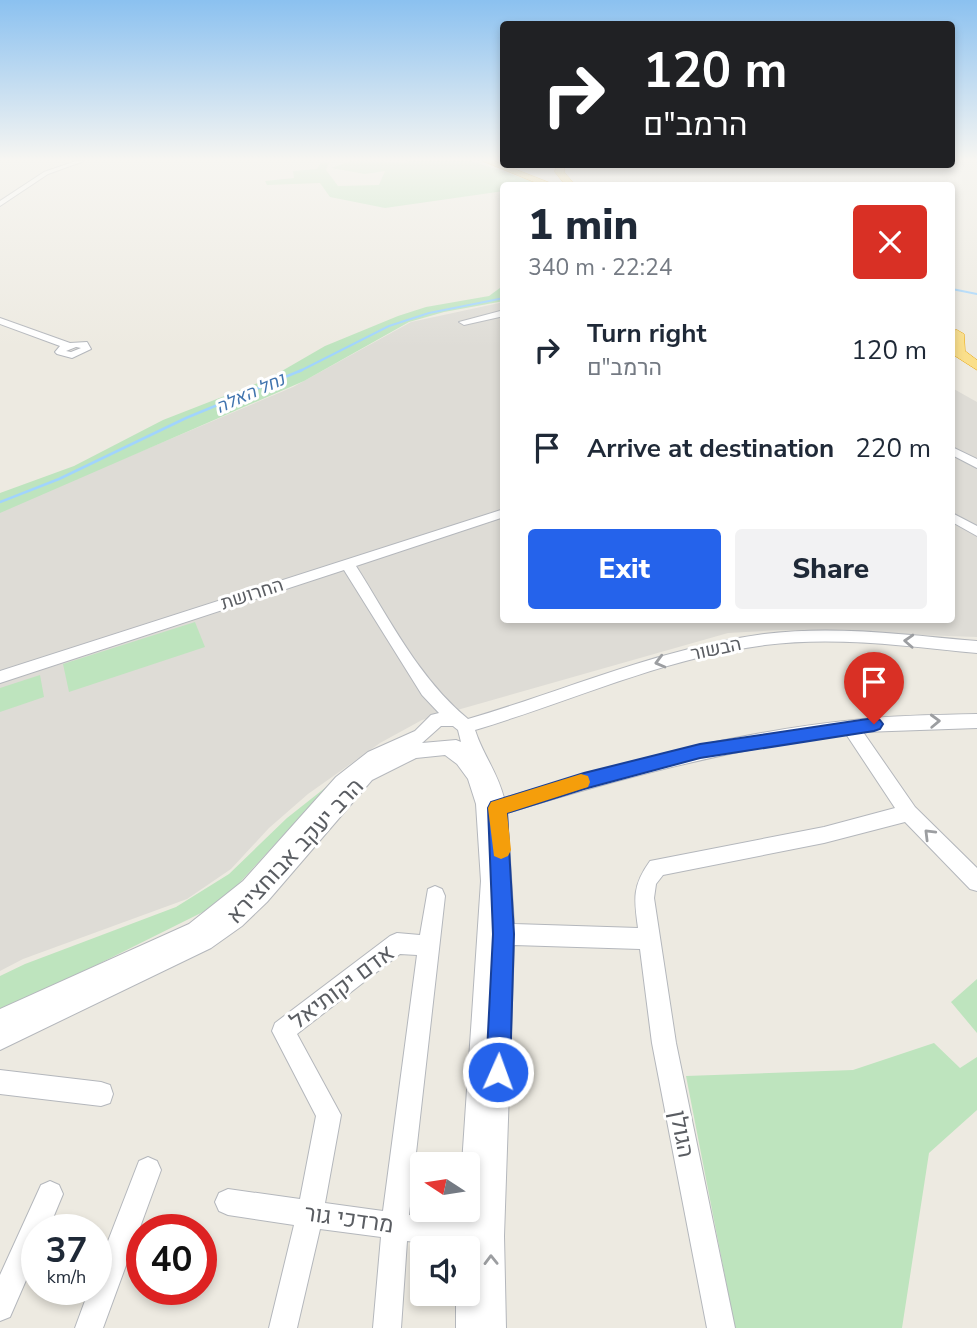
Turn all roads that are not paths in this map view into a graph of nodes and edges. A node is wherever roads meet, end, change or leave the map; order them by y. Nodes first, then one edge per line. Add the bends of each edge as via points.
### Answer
1 (500, 314) edge
2 (0, 321) edge
3 (464, 323) dead end
4 (961, 340) edge
5 (67, 345) dead end
6 (955, 361) edge
7 (977, 365) edge
8 (955, 367) edge
9 (977, 375) edge
10 (955, 452) edge
11 (977, 464) edge
12 (500, 514) edge
13 (955, 519) edge
14 (977, 533) edge
15 (347, 563) junction
16 (977, 648) edge
17 (0, 677) edge
18 (423, 682) junction
19 (977, 721) edge
20 (430, 726) junction
21 (463, 726) junction
22 (850, 727) junction
23 (445, 749) junction
24 (491, 807) junction
25 (908, 813) junction
26 (977, 882) edge
27 (435, 896) dead end
28 (504, 934) junction
29 (650, 939) junction
30 (429, 946) junction
31 (0, 1021) edge
32 (0, 1038) edge
33 (0, 1082) edge
34 (101, 1094) dead end
35 (148, 1170) dead end
36 (50, 1194) dead end
37 (228, 1202) dead end
38 (310, 1213) junction
39 (395, 1225) junction
40 (464, 1236) edge
41 (470, 1236) edge
42 (470, 1306) edge
43 (0, 1307) edge
44 (89, 1328) edge
45 (283, 1328) edge
46 (387, 1328) edge
47 (470, 1328) edge
48 (492, 1328) edge
49 (721, 1328) edge

1 - 3 street
2 - 5 street
4 - 7 highway
6 - 9 highway
8 - 9 highway
10 - 11 street
12 - 15 street, החרושת
13 - 14 street
15 - 17 street, החרושת
15 - 18 street
16 -> 21 street, הבשור via 844,638 738,644 643,667
18 - 20 street via 434,708
18 - 21 street
22 -> 19 street
20 - 21 street via 443,718
20 - 23 street via 431,743
20 - 31 street, הרב יעקב אבוחצירא via 421,736 359,767 250,888 196,931
21 - 23 street via 460,746
21 - 24 street via 489,776
22 - 24 street via 700,751
22 - 25 street
23 - 24 street via 464,757
23 - 32 street, הרב יעקב אבוחצירא via 415,751 366,775 260,895 204,941
24 - 28 street
24 - 41 street
26 -> 25 street
25 - 29 street, הגולן via 824,835 657,867 647,881 644,898
27 - 30 street, אדם יקותיאל
28 - 29 street
48 -> 28 street via 491,1236
29 - 49 street, הגולן via 664,1044
30 - 38 street, אדם יקותיאל via 397,943 282,1031 329,1115
30 - 39 street, אדם יקותיאל
33 - 34 street
35 - 44 street
36 - 43 street
37 - 38 street, מרדכי גור
38 - 39 street, מרדכי גור
38 - 45 street
39 - 40 street, מרדכי גור
39 - 46 street, אדם יקותיאל
42 - 47 street

